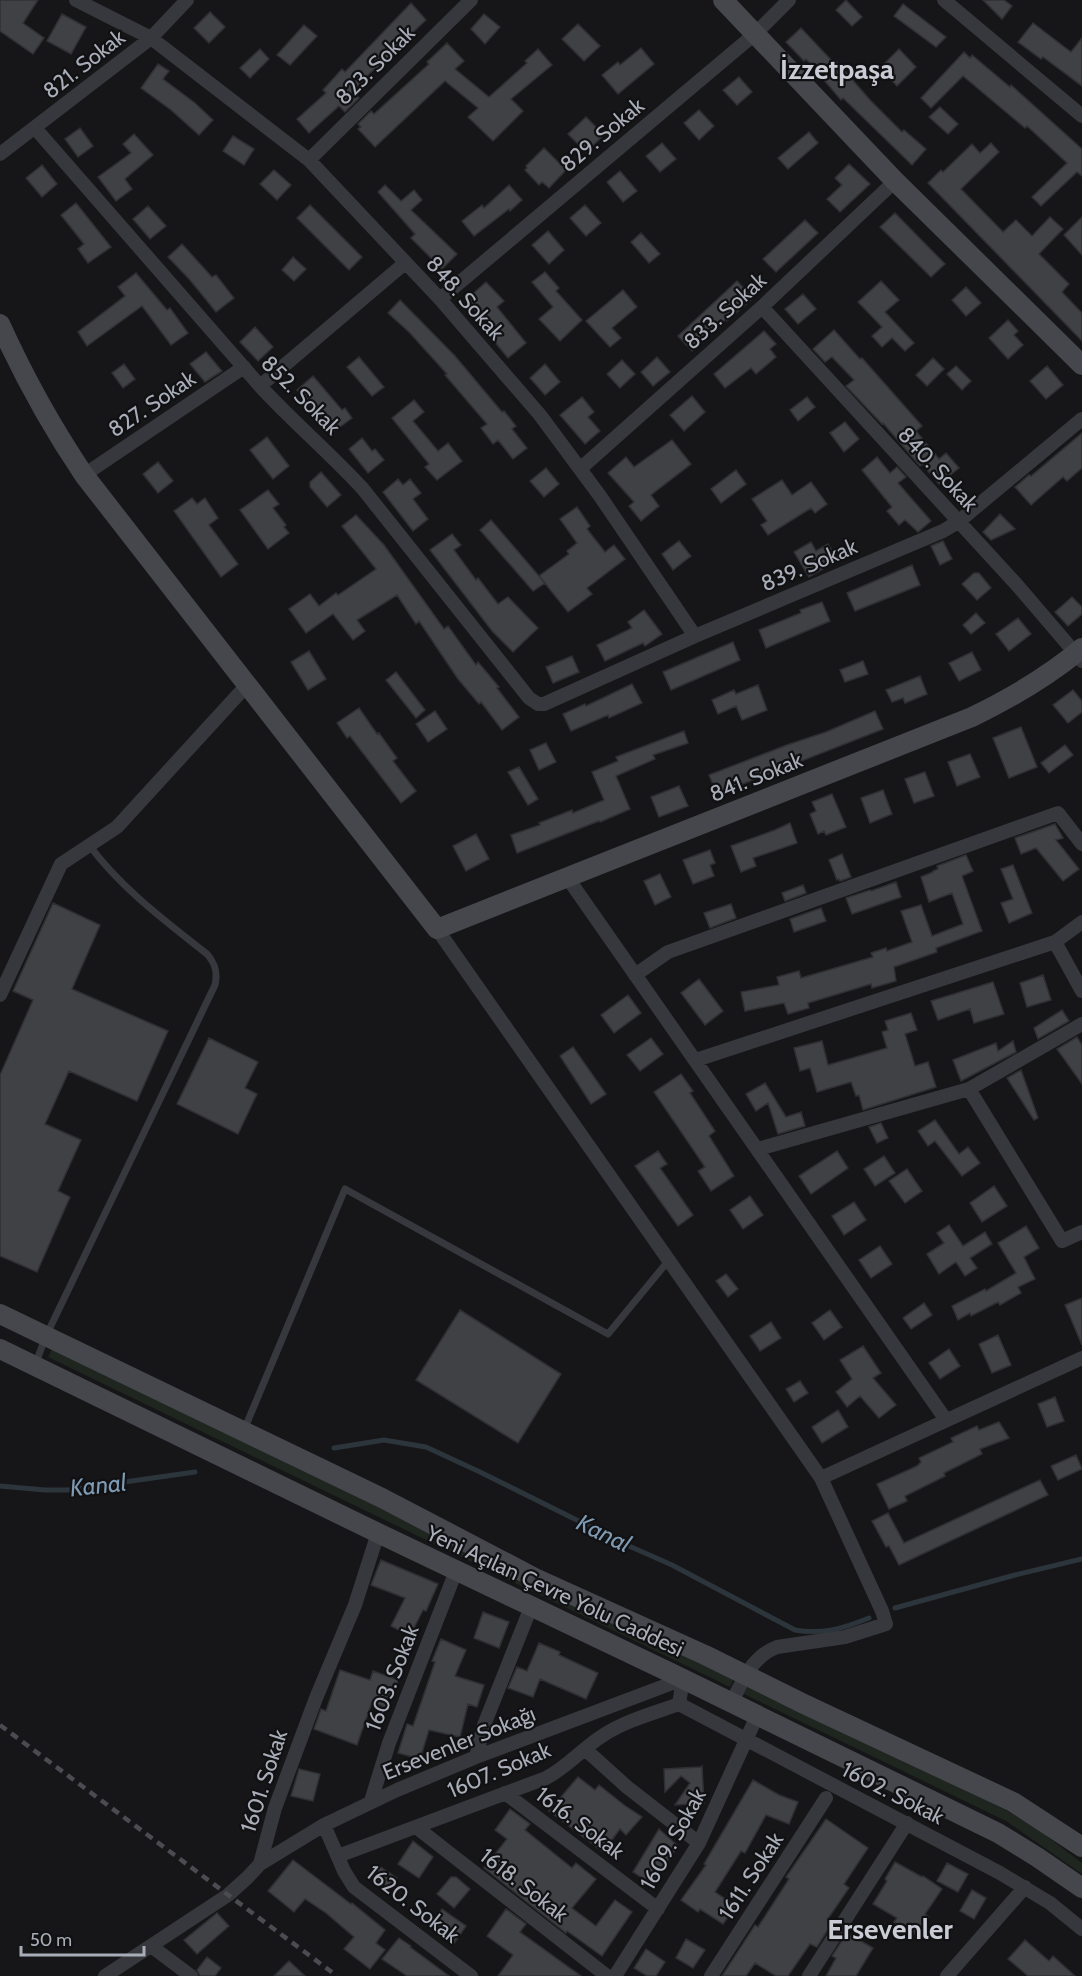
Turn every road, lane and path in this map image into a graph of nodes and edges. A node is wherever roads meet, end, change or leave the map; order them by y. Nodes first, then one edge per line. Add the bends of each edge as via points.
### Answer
1 (76, 0) edge
2 (188, 0) edge
3 (471, 0) edge
4 (723, 0) edge
5 (789, 0) edge
6 (944, 0) edge
7 (93, 4) edge
8 (756, 33) junction
9 (152, 38) junction
10 (1082, 116) edge
11 (35, 128) junction
12 (0, 154) edge
13 (309, 160) junction
14 (895, 181) junction
15 (405, 263) junction
16 (440, 299) junction
17 (762, 307) junction
18 (0, 324) edge
19 (1082, 365) edge
20 (244, 368) junction
21 (260, 386) junction
22 (1082, 419) edge
23 (580, 469) junction
24 (84, 475) junction
25 (958, 522) junction
26 (695, 636) junction
27 (1080, 654) edge
28 (248, 685) junction
29 (529, 698) joint
30 (1082, 844) edge
31 (89, 845) junction
32 (567, 877) junction
33 (1082, 922) edge
34 (437, 929) junction
35 (1055, 942) junction
36 (635, 975) junction
37 (1082, 991) edge
38 (0, 995) edge
39 (1082, 1024) edge
40 (696, 1060) junction
41 (969, 1089) junction
42 (758, 1149) junction
43 (1082, 1232) edge
44 (669, 1260) junction
45 (0, 1314) edge
46 (45, 1336) junction
47 (0, 1349) edge
48 (1082, 1358) edge
49 (34, 1366) junction
50 (946, 1420) junction
51 (244, 1431) junction
52 (821, 1478) junction
53 (378, 1533) junction
54 (456, 1571) junction
55 (531, 1607) junction
56 (746, 1676) junction
57 (683, 1679) junction
58 (731, 1703) junction
59 (679, 1704) junction
60 (757, 1716) junction
61 (747, 1740) junction
62 (586, 1750) junction
63 (476, 1757) junction
64 (506, 1793) junction
65 (826, 1798) dead end
66 (371, 1801) junction
67 (908, 1824) junction
68 (324, 1825) junction
69 (416, 1827) junction
70 (699, 1844) junction
71 (1082, 1847) edge
72 (338, 1856) junction
73 (260, 1864) junction
74 (1025, 1887) junction
75 (1082, 1888) edge
76 (658, 1909) junction
77 (1082, 1929) edge
78 (151, 1946) junction
79 (105, 1976) edge
80 (191, 1976) edge
81 (471, 1976) edge
82 (607, 1976) edge
83 (615, 1976) edge
84 (711, 1976) edge
85 (809, 1976) edge
86 (947, 1976) edge

1 - 7 street, 848. Sokak
2 - 9 street, 821. Sokak
3 - 13 street, 823. Sokak
4 - 8 main road
5 - 8 street, 829. Sokak
6 - 10 street
7 - 9 street, 848. Sokak
8 - 14 main road
8 - 16 street, 829. Sokak
9 - 11 street, 821. Sokak
9 - 13 street, 848. Sokak
11 - 12 street, 821. Sokak
11 - 20 street, 852. Sokak
13 - 15 street, 848. Sokak
14 - 17 street, 833. Sokak
14 - 19 main road
15 - 16 street, 848. Sokak
15 - 21 street
16 - 23 street, 848. Sokak via 540,415
17 - 23 street, 833. Sokak
17 - 25 street, 840. Sokak
18 - 24 main road via 36,399
20 - 21 street, 852. Sokak
20 - 24 street, 827. Sokak
21 - 29 street, 852. Sokak via 363,489
22 - 25 street, 839. Sokak
23 - 26 street, 848. Sokak
24 - 28 main road
25 - 26 street, 839. Sokak via 930,538
25 - 27 street, 840. Sokak
26 - 29 street, 839. Sokak via 543,704
27 - 32 main road, 841. Sokak via 972,717
28 - 31 street via 117,827
28 - 34 main road
30 - 36 street via 1058,813 669,952
31 - 38 street via 60,864
31 - 46 lane via 129,891 207,954 217,977
32 - 34 main road, 841. Sokak
32 - 36 street
33 - 35 street
34 - 44 street
35 - 37 street
35 - 40 street
36 - 40 street
39 - 41 street
40 - 42 street
41 - 42 street
41 - 43 street via 1062,1241
42 - 50 street
44 - 51 lane via 608,1334 345,1189
44 - 52 street
45 - 46 main road, Yeni Açılan Çevre Yolu Caddesi
46 - 49 lane
46 - 51 main road, Yeni Açılan Çevre Yolu Caddesi
47 - 49 main road, Yeni Açılan Çevre Yolu Caddesi
48 - 50 street
49 - 53 main road, Yeni Açılan Çevre Yolu Caddesi
50 - 52 street
51 - 56 main road, Yeni Açılan Çevre Yolu Caddesi via 536,1578
52 - 56 street via 886,1624 845,1637 777,1647 760,1656
53 - 54 main road, Yeni Açılan Çevre Yolu Caddesi
53 - 73 street, 1601. Sokak via 355,1605 275,1808
54 - 55 main road, Yeni Açılan Çevre Yolu Caddesi
54 - 66 street, 1603. Sokak via 389,1743
55 - 57 main road, Yeni Açılan Çevre Yolu Caddesi
55 - 63 street via 484,1725
56 - 58 street
56 - 71 main road, Yeni Açılan Çevre Yolu Caddesi via 1013,1802
57 - 58 main road, Yeni Açılan Çevre Yolu Caddesi
57 - 59 street
57 - 63 street, Ersevenler Sokağı
58 - 60 main road, Yeni Açılan Çevre Yolu Caddesi
59 - 61 street, 1602. Sokak
59 - 62 street, 1607. Sokak via 614,1729
60 - 61 street, 1609. Sokak
60 - 75 main road, Yeni Açılan Çevre Yolu Caddesi via 998,1833
61 - 67 street, 1602. Sokak
61 - 70 street, 1609. Sokak
62 - 64 street, 1607. Sokak via 558,1772
62 - 70 street
63 - 66 street, Ersevenler Sokağı
64 - 69 street, 1607. Sokak
64 - 76 street, 1616. Sokak
65 - 84 street, 1611. Sokak
66 - 68 street, Ersevenler Sokağı
67 - 74 street, 1602. Sokak
67 - 85 street
68 - 72 street, 1620. Sokak
68 - 73 street, Ersevenler Sokağı
69 - 72 street, 1607. Sokak
69 - 82 street, 1618. Sokak
70 - 76 street, 1609. Sokak
72 - 81 street, 1620. Sokak via 354,1887
73 - 78 street, 1601. Sokak via 228,1895
74 - 77 street, 1602. Sokak
74 - 86 street
76 - 83 street, 1609. Sokak
78 - 79 street, 1601. Sokak
78 - 80 street

